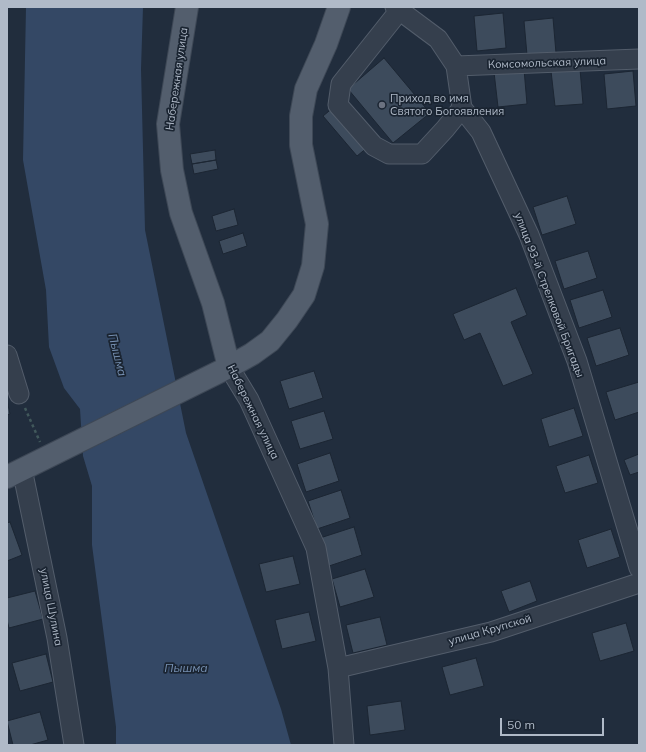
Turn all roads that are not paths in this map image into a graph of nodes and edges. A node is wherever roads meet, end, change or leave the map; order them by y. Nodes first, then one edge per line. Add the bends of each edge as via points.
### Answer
1 (187, 7) edge
2 (339, 7) edge
3 (397, 9) edge
4 (639, 59) edge
5 (456, 66) junction
6 (462, 108) junction
7 (7, 355) edge
8 (229, 367) junction
9 (19, 394) road end
10 (15, 473) edge
11 (639, 568) edge
12 (639, 583) edge
13 (338, 668) junction
14 (74, 745) edge
15 (344, 745) edge

1 - 8 main road, Набережная улица via 168,124 172,170 181,213 213,303
2 - 8 main road via 306,90 301,116 301,145 317,224 314,266 304,294 274,336 252,354
3 - 5 street via 438,38
3 - 6 street via 341,84 338,105 374,146 389,154 422,154
4 - 5 street, Комсомольская улица
5 - 6 street
6 - 11 street, улица 93-й Стрелковой Бригады via 481,132 529,235 577,361
7 - 9 street
8 - 10 main road
8 - 13 street, Набережная улица via 250,400 316,548
10 - 14 street, улица Шулина via 57,638
12 - 13 street, улица Крупской via 491,632
13 - 15 street, Набережная улица

